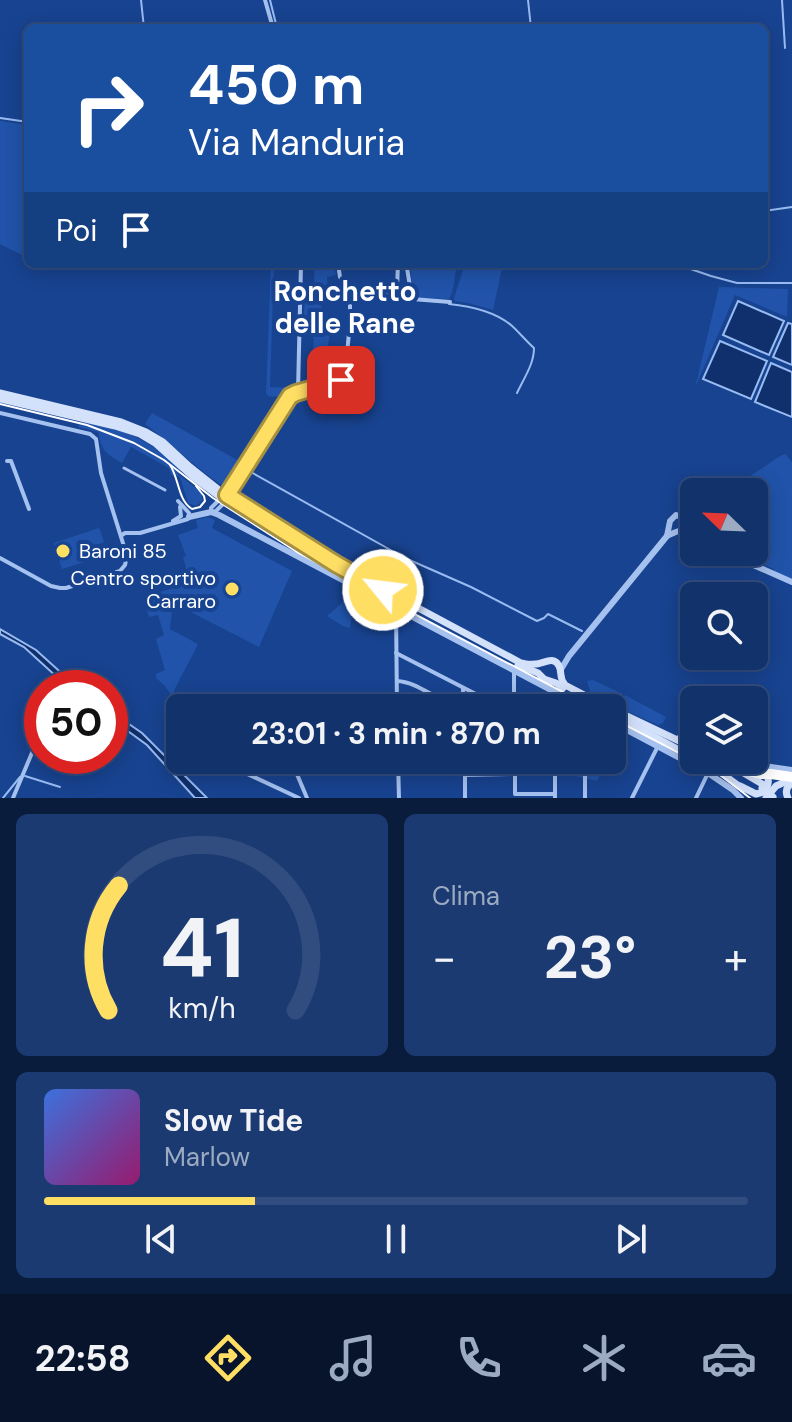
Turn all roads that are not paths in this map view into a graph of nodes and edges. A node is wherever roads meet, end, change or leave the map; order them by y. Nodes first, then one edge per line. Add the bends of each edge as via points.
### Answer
1 (265, 0) edge
2 (272, 24) edge
3 (301, 268) edge
4 (339, 268) edge
5 (398, 268) edge
6 (411, 268) dead end
7 (397, 275) junction
8 (407, 275) junction
9 (397, 288) dead end
10 (350, 291) junction
11 (412, 299) junction
12 (450, 302) dead end
13 (298, 392) junction
14 (0, 396) edge
15 (0, 413) edge
16 (7, 461) dead end
17 (124, 468) dead end
18 (165, 490) dead end
19 (224, 498) junction
20 (29, 509) dead end
21 (213, 510) junction
22 (185, 515) joint
23 (680, 529) edge
24 (124, 535) junction
25 (0, 558) edge
26 (756, 566) edge
27 (792, 582) edge
28 (396, 609) junction
29 (396, 653) junction
30 (543, 663) junction
31 (559, 669) junction
32 (514, 671) junction
33 (541, 675) junction
34 (397, 681) junction
35 (551, 681) junction
36 (463, 688) junction
37 (556, 693) edge
38 (397, 694) edge
39 (428, 694) edge
40 (463, 694) edge
41 (475, 694) edge
42 (514, 694) edge
43 (575, 694) edge
44 (581, 694) edge
45 (626, 718) edge
46 (626, 721) edge
47 (652, 726) dead end
48 (626, 729) edge
49 (680, 743) edge
50 (680, 744) edge
51 (680, 745) edge
52 (658, 746) junction
53 (680, 758) edge
54 (768, 767) edge
55 (792, 770) edge
56 (24, 772) edge
57 (247, 774) edge
58 (297, 774) edge
59 (398, 774) edge
60 (515, 774) joint
61 (555, 774) edge
62 (708, 774) edge
63 (709, 774) edge
64 (733, 774) edge
65 (734, 774) edge
66 (736, 774) edge
67 (766, 774) edge
68 (465, 775) joint
69 (585, 776) dead end
70 (791, 781) edge
71 (792, 791) edge
72 (764, 792) edge
73 (526, 796) edge
74 (555, 796) edge
75 (776, 797) edge
76 (13, 798) edge
77 (299, 798) edge
78 (307, 798) edge
79 (399, 798) edge
80 (465, 798) edge
81 (585, 798) edge
82 (632, 798) edge
83 (696, 798) edge
84 (740, 798) edge
85 (753, 798) edge
86 (790, 798) edge

1 - 2 street
3 - 13 street
4 - 10 street
5 - 7 street
6 - 8 street
7 - 8 street
7 - 9 street
8 - 11 street
10 - 11 street
10 - 13 street via 346,370 340,381
11 - 12 street
13 - 19 street via 286,402
14 - 19 main road via 138,428 163,442
15 - 24 street via 95,437 101,473
16 - 20 street
17 - 18 street
19 - 21 street
19 - 30 main road via 521,663
19 - 33 main road via 328,565
21 - 22 street
21 - 28 street
22 - 24 street
23 - 31 street via 667,536
24 - 25 street via 127,559 121,570 64,588
26 - 27 street
28 - 29 street
28 - 32 street
29 - 34 street
29 - 36 street
30 - 31 main road via 550,660
30 - 33 main road
31 - 35 main road
31 - 44 main road via 560,679
32 - 37 street
32 - 42 street
33 - 35 main road
34 - 38 street
34 - 39 street
35 - 43 main road
36 - 40 street
36 - 41 street
45 - 50 main road
46 - 51 main road
47 - 49 street
48 - 52 street
52 - 53 street
52 - 82 street
54 - 55 street
56 - 76 street
57 - 77 street
58 - 78 street
59 - 79 street
60 - 68 street
60 - 73 street via 515,794
61 - 74 street
62 - 83 street
63 - 84 street
64 - 85 main road
65 - 72 main road via 756,794
66 - 72 main road
67 - 70 highway
68 - 80 street
69 - 81 street
70 - 72 main road
70 - 86 main road
71 - 86 main road
72 - 75 main road, bridge
73 - 74 street

